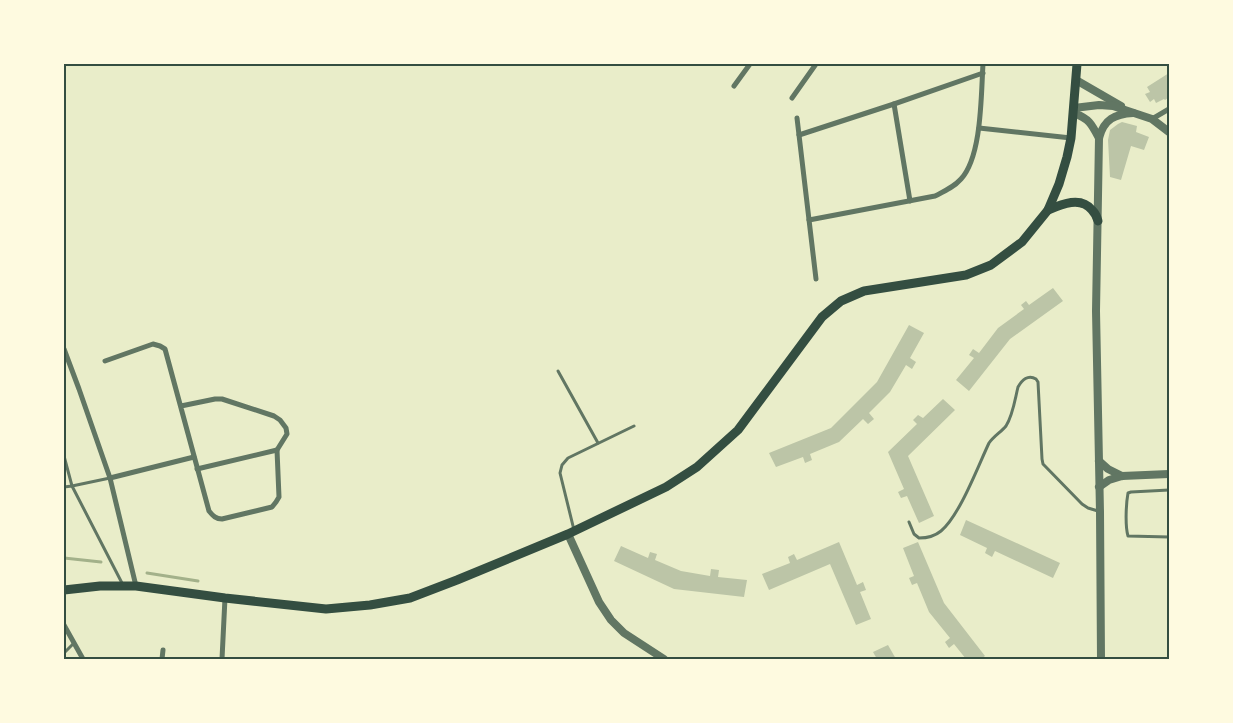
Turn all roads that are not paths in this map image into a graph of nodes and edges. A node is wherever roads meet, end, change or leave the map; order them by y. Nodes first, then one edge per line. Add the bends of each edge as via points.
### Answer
1 (750, 64) edge
2 (816, 64) edge
3 (983, 64) edge
4 (1077, 64) edge
5 (983, 73) junction
6 (1076, 80) junction
7 (734, 86) dead end
8 (792, 98) dead end
9 (894, 104) junction
10 (1169, 109) edge
11 (1074, 110) junction
12 (1134, 113) junction
13 (797, 118) dead end
14 (1152, 119) junction
15 (978, 128) junction
16 (1169, 132) edge
17 (799, 135) junction
18 (1071, 138) junction
19 (1099, 138) junction
20 (910, 201) junction
21 (1048, 210) junction
22 (809, 220) junction
23 (1098, 221) junction
24 (816, 279) dead end
25 (64, 349) edge
26 (105, 361) dead end
27 (558, 371) dead end
28 (181, 406) junction
29 (634, 426) dead end
30 (598, 443) junction
31 (277, 450) junction
32 (64, 456) edge
33 (194, 457) junction
34 (1099, 461) junction
35 (197, 469) junction
36 (1169, 474) edge
37 (1122, 476) junction
38 (110, 478) junction
39 (72, 486) junction
40 (64, 487) edge
41 (1100, 487) junction
42 (1169, 490) edge
43 (1100, 512) junction
44 (909, 522) dead end
45 (571, 532) junction
46 (1169, 537) edge
47 (124, 586) junction
48 (136, 586) junction
49 (64, 590) edge
50 (225, 598) junction
51 (64, 625) edge
52 (74, 643) junction
53 (163, 650) dead end
54 (64, 653) edge
55 (83, 659) edge
56 (162, 659) edge
57 (222, 659) edge
58 (664, 659) edge
59 (1101, 659) edge

1 - 7 street
2 - 8 street
3 - 5 street
4 - 6 main road
5 - 9 street
5 - 15 street
6 - 11 main road
6 - 12 street
9 - 17 street
9 - 20 street
10 - 14 street
11 - 12 street via 1099,105
11 - 18 main road
11 - 19 street via 1091,122
12 - 14 street
12 - 19 street via 1113,117 1101,128
13 - 17 street
14 - 16 street
15 - 18 street
15 - 20 street via 974,155 960,180 935,196
17 - 22 street
18 - 21 main road via 1068,157
19 - 23 street
20 - 22 street
21 - 23 main road via 1076,202 1092,210
21 - 45 main road via 1022,242 991,265 966,275 864,291 841,301 822,317 738,430 697,467 666,487
22 - 24 street
23 - 34 street
25 - 38 street
26 - 28 street via 153,344 160,346 165,350
27 - 30 lane
28 - 31 street via 222,399 274,416 286,428 287,434
28 - 33 street
29 - 30 lane
30 - 45 lane via 568,458 562,465 560,473
31 - 35 street
31 - 35 street via 279,497 276,502 272,506 222,519 209,511
32 - 39 lane
33 - 35 street
33 - 38 street
34 - 37 street
34 - 41 street
36 - 37 street
37 - 41 street
38 - 39 lane
38 - 48 street
39 - 40 lane
39 - 47 lane
41 - 43 street
42 - 46 lane via 1128,493 1127,516 1128,536
43 - 44 lane via 1082,504 1043,464 1038,382 1030,377 1018,387 1008,423 988,443 948,524 940,532 920,538 914,534
43 - 59 street
45 - 50 main road via 410,598 390,602 326,608
45 - 58 street via 610,620 624,634
47 - 48 main road
47 - 49 main road
48 - 50 main road
50 - 57 street
51 - 52 street
52 - 54 lane
52 - 55 street
53 - 56 street

